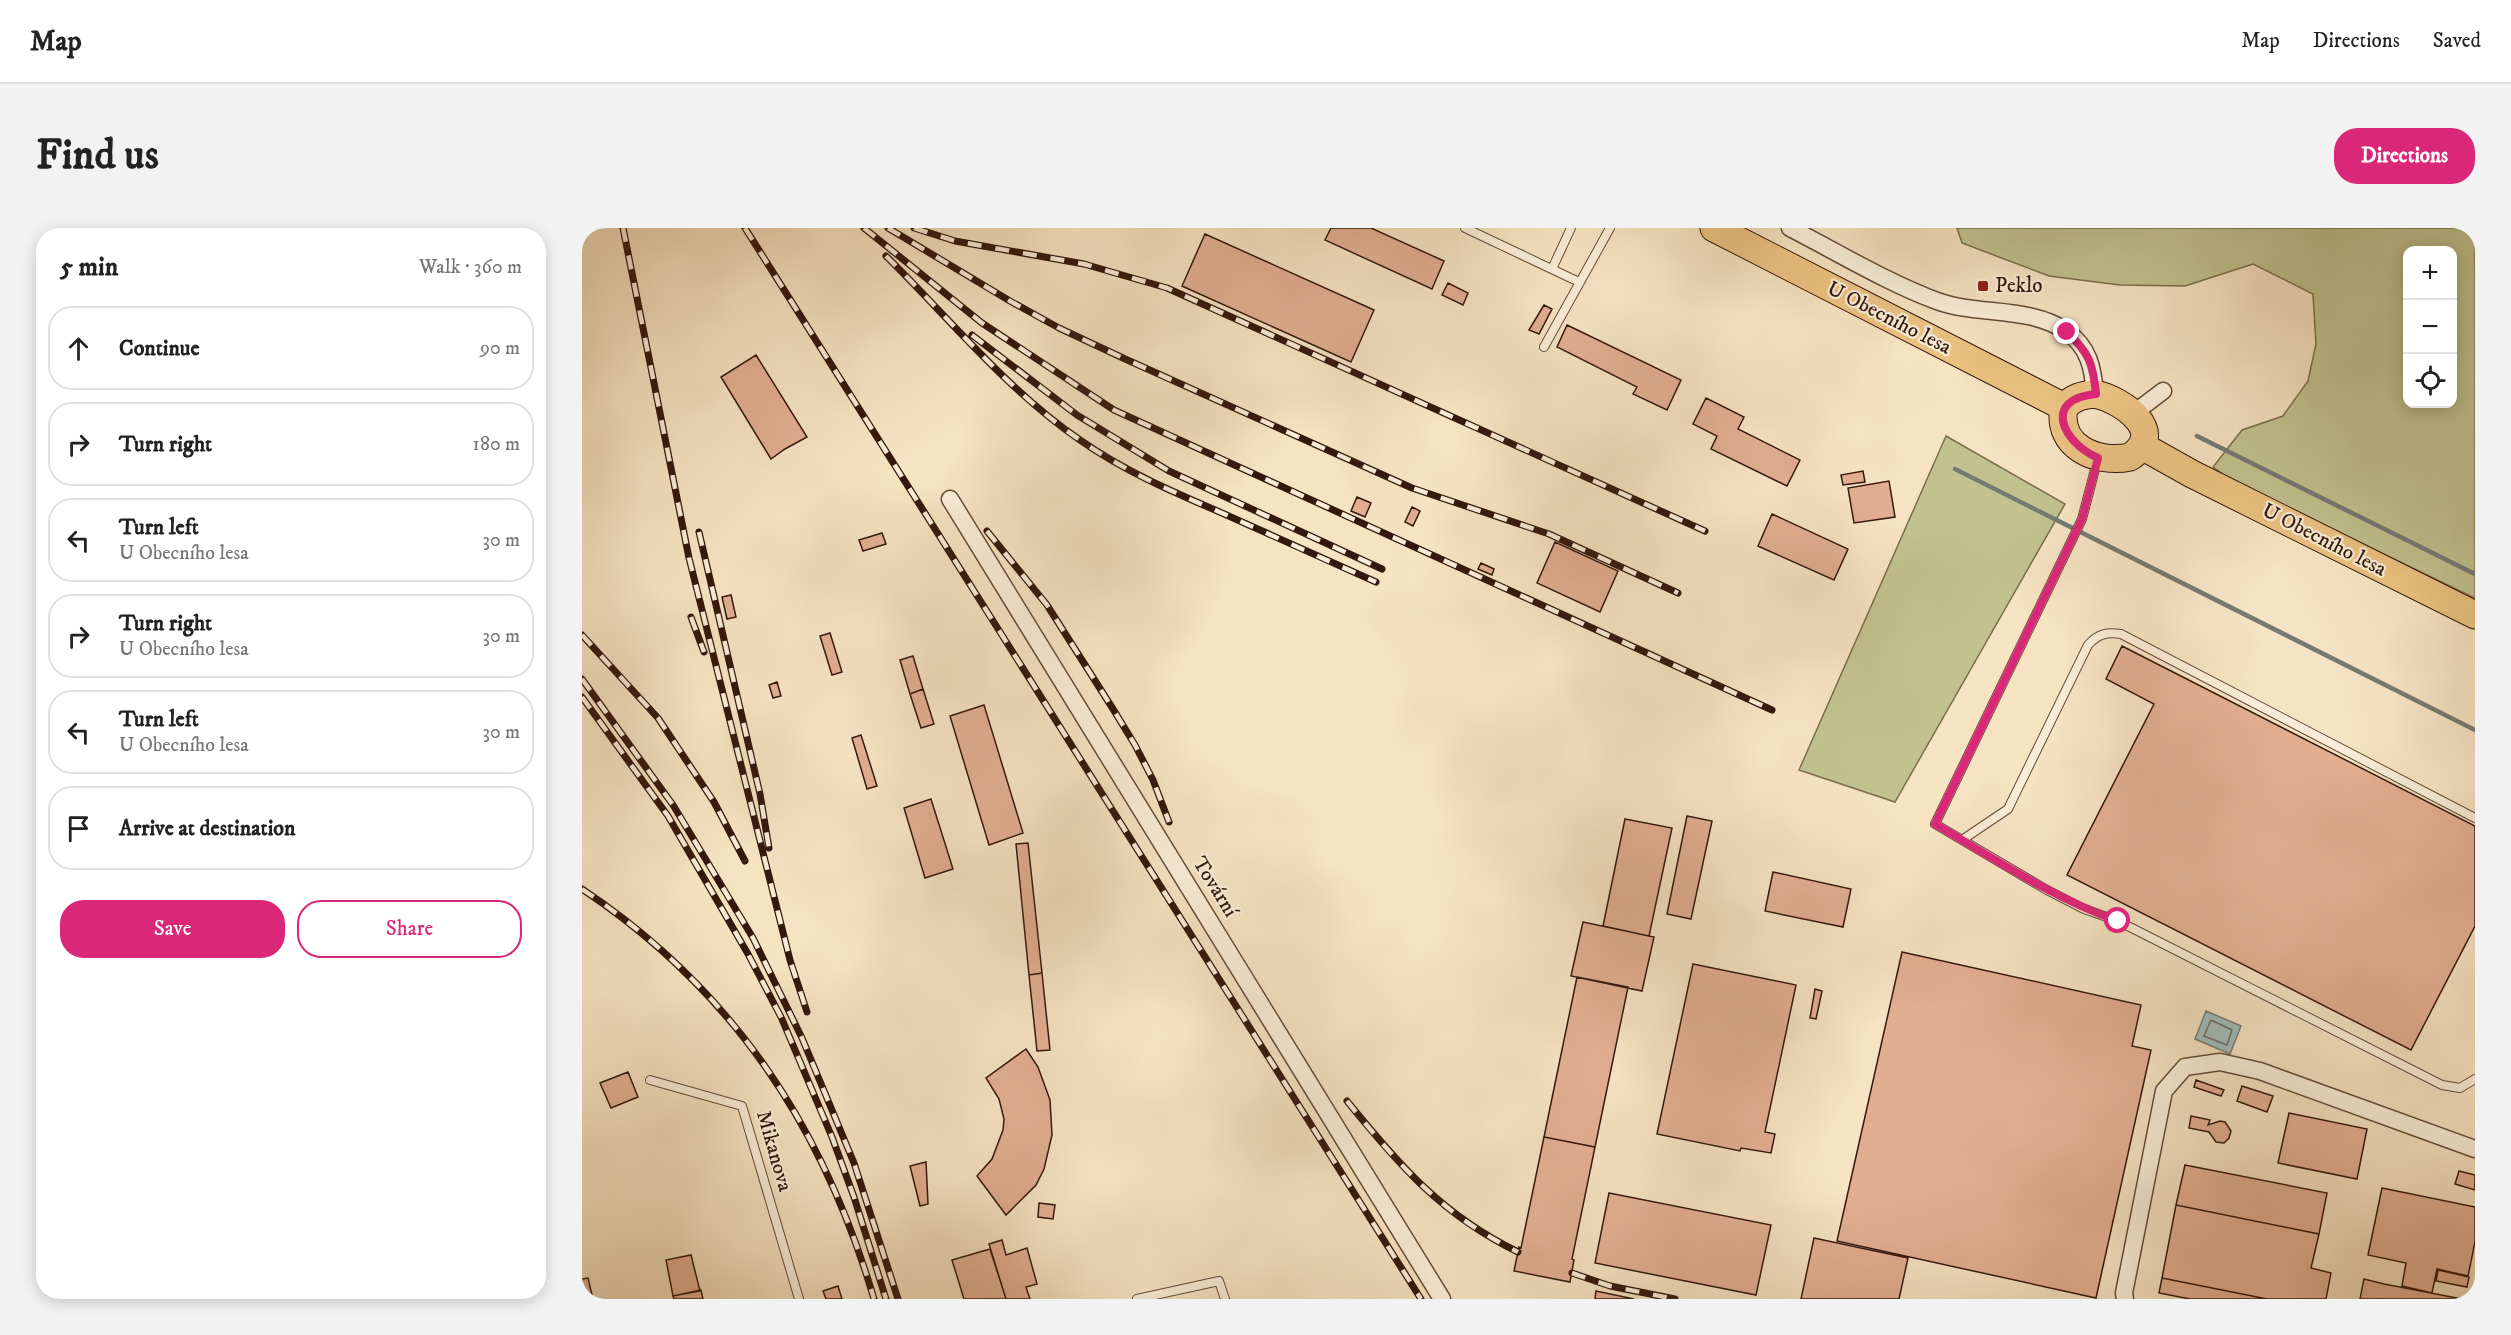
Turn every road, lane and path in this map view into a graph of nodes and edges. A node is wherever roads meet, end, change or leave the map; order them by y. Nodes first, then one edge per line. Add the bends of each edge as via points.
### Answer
1 (1465, 228) edge
2 (1571, 228) edge
3 (1610, 228) edge
4 (1714, 228) edge
5 (1790, 228) edge
6 (1552, 269) junction
7 (1579, 282) junction
8 (1544, 347) dead end
9 (2163, 391) dead end
10 (2096, 394) junction
11 (2064, 407) junction
12 (2134, 413) junction
13 (2142, 446) junction
14 (2098, 458) junction
15 (950, 499) dead end
16 (2475, 615) edge
17 (2475, 818) edge
18 (1962, 840) junction
19 (2475, 1079) edge
20 (650, 1080) dead end
21 (2475, 1149) edge
22 (798, 1299) edge
23 (1137, 1299) edge
24 (1225, 1299) edge
25 (1442, 1299) edge
26 (2126, 1299) edge

1 - 6 lane
2 - 6 lane
3 - 7 lane
4 - 11 main road, U Obecního lesa
5 - 10 street, U Obecního lesa via 1938,302 2049,322 2084,348
6 - 7 lane
7 - 8 lane
9 - 12 street
10 - 11 main road via 2081,395
10 - 12 main road via 2123,404
11 - 14 main road via 2066,432 2078,447
12 - 13 main road via 2142,429
13 - 14 main road via 2130,457
13 - 16 main road, U Obecního lesa
14 - 18 lane via 2082,519 1935,824
15 - 25 street, Tovární
17 - 18 lane via 2121,634 2110,632 2095,637 2088,645 2008,809
18 - 19 lane via 2075,904 2118,921 2442,1084 2460,1088
20 - 22 lane, Mikanova via 742,1106
21 - 26 street via 2260,1071 2220,1062 2185,1067 2164,1092 2124,1293
23 - 24 lane via 1219,1281

